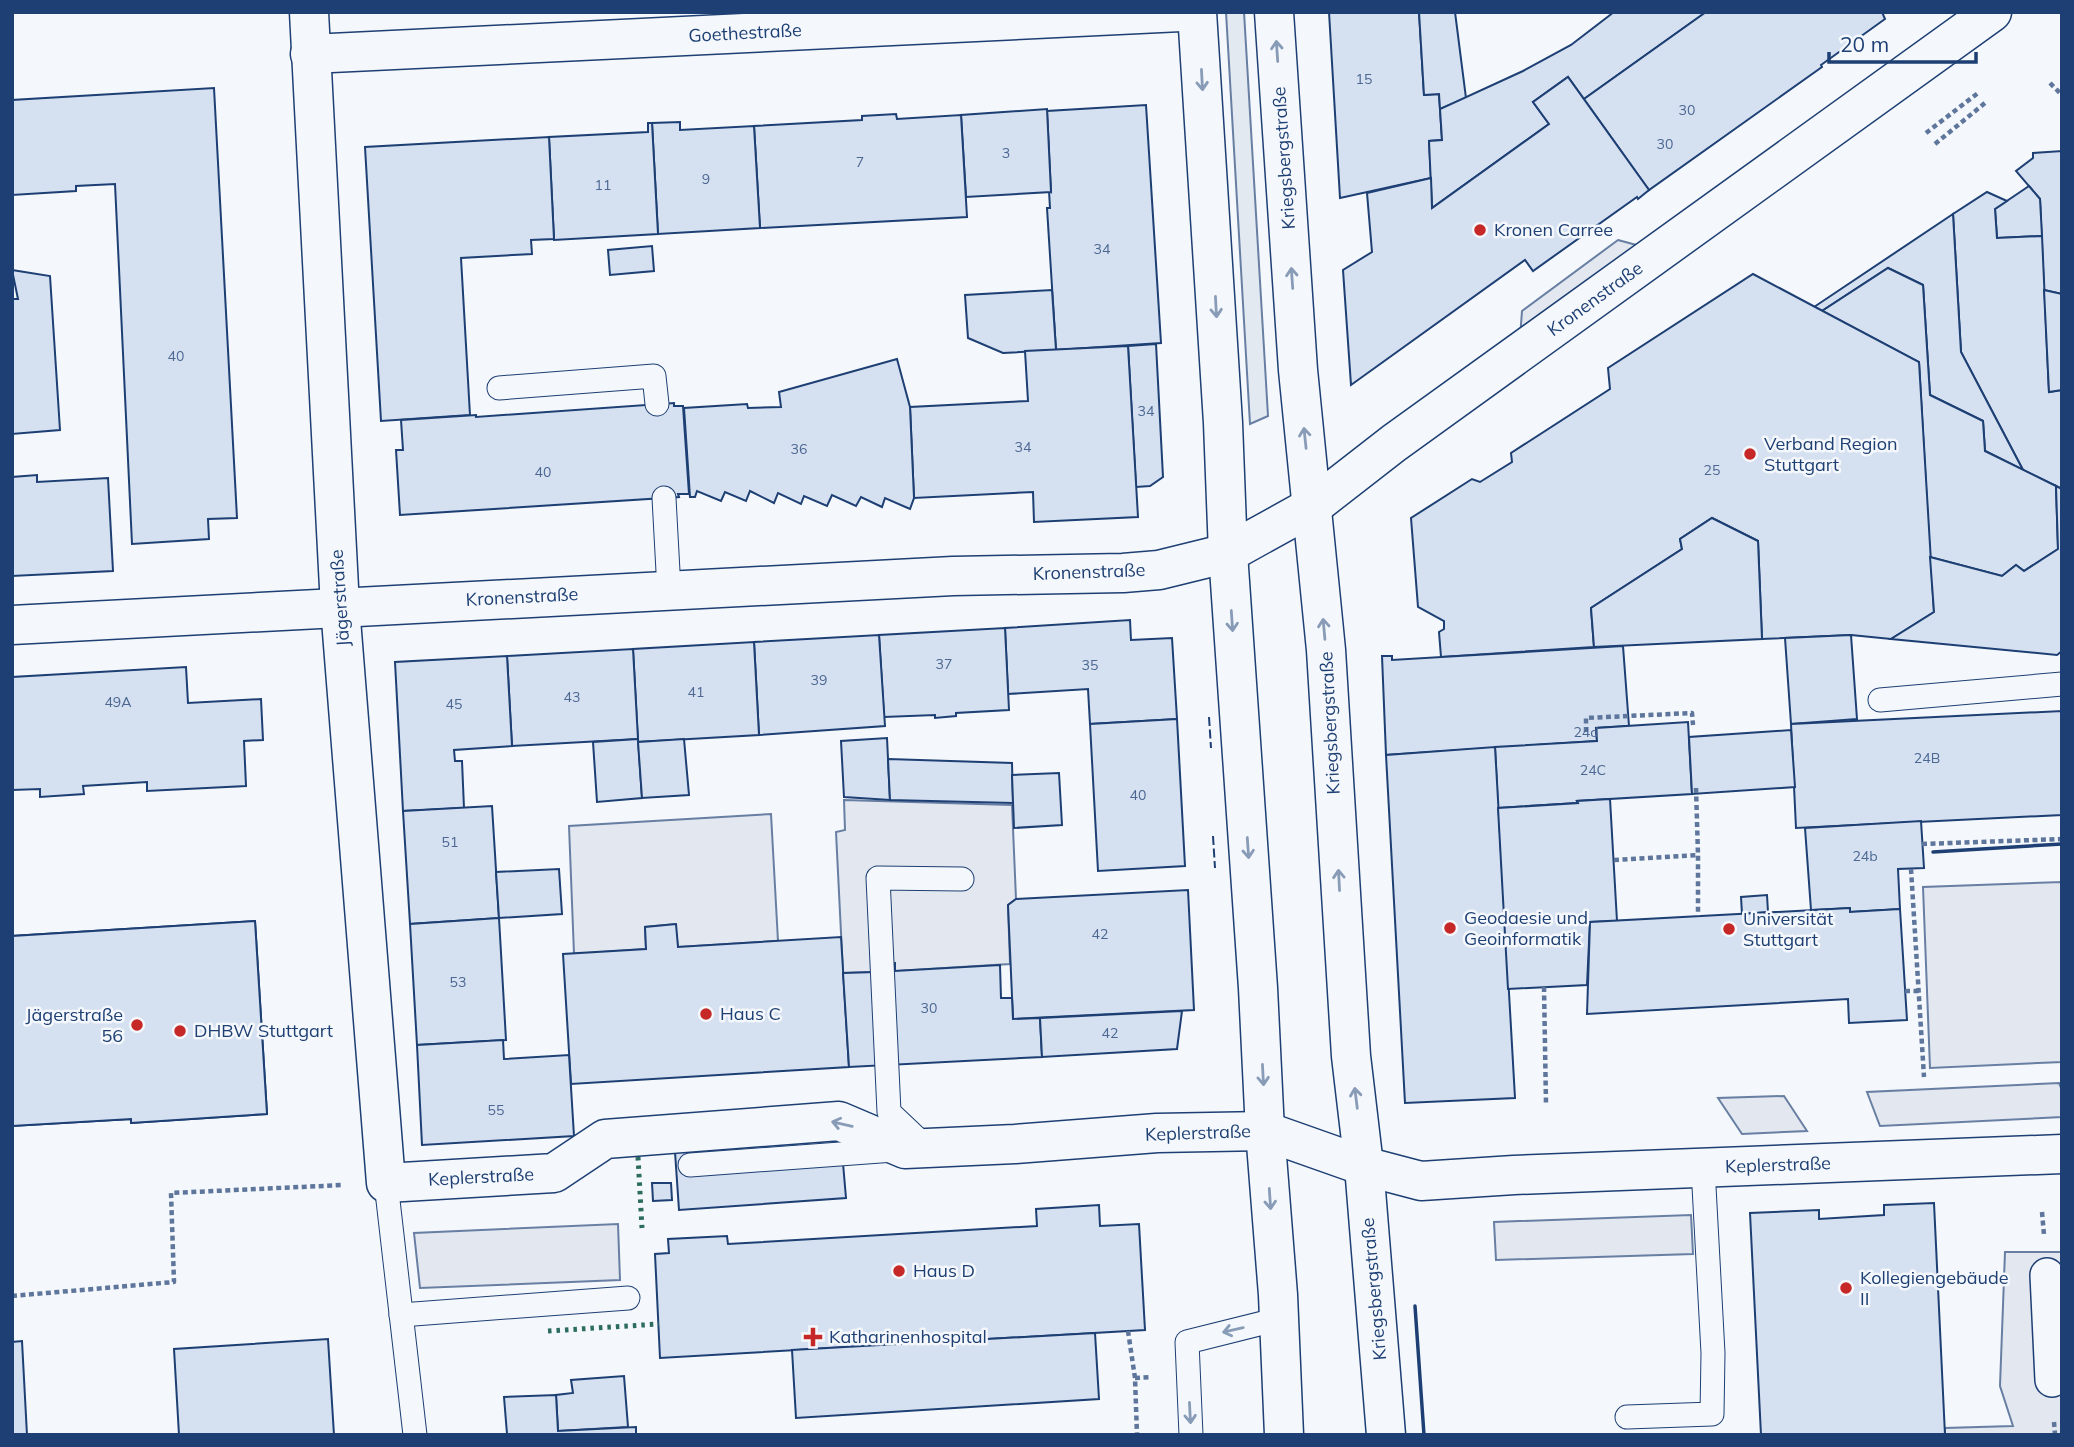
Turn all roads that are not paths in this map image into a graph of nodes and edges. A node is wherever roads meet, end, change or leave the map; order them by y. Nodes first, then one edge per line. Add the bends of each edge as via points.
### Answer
1 (309, 12) edge
2 (1181, 12) edge
3 (1198, 12) edge
4 (1274, 12) edge
5 (1992, 12) edge
6 (310, 54) junction
7 (499, 388) dead end
8 (657, 404) dead end
9 (664, 498) dead end
10 (1313, 506) junction
11 (1228, 553) junction
12 (669, 590) junction
13 (340, 607) junction
14 (12, 625) edge
15 (2062, 684) edge
16 (1881, 700) dead end
17 (962, 879) dead end
18 (1265, 1131) junction
19 (916, 1149) junction
20 (2062, 1154) edge
21 (690, 1165) dead end
22 (1364, 1166) junction
23 (1703, 1168) junction
24 (386, 1183) junction
25 (2047, 1275) dead end
26 (628, 1298) dead end
27 (401, 1315) junction
28 (1279, 1319) junction
29 (2052, 1380) dead end
30 (1627, 1417) dead end
31 (415, 1435) edge
32 (1191, 1435) edge
33 (1284, 1435) edge
34 (1386, 1435) edge

1 - 6 street, Jägerstraße
2 - 6 street, Goethestraße
3 -> 11 street
10 -> 4 street, Kriegsbergstraße via 1298,370
5 - 10 street, Kronenstraße
6 - 13 street, Jägerstraße
7 - 8 lane via 654,376
9 - 12 lane
10 - 11 street, Kronenstraße
22 -> 10 street, Kriegsbergstraße via 1351,1056
11 - 12 street, Kronenstraße via 1159,570 1123,573
11 -> 18 street
12 - 13 street, Kronenstraße
13 - 14 street, Kronenstraße
13 - 24 street, Jägerstraße
15 - 16 lane
17 - 19 lane via 878,878 889,1112
18 - 19 street, Keplerstraße via 1157,1133
18 - 22 street, Keplerstraße
18 -> 28 street
19 - 21 lane
19 -> 24 street, Keplerstraße via 839,1121 605,1139 554,1173
20 - 23 street, Keplerstraße
22 - 23 street, Keplerstraße via 1422,1181
22 - 34 street, Kriegsbergstraße
23 - 30 lane via 1712,1414
24 - 27 lane
25 - 29 street
26 - 27 lane
27 - 31 lane
28 -> 32 lane via 1187,1342
28 - 33 street

